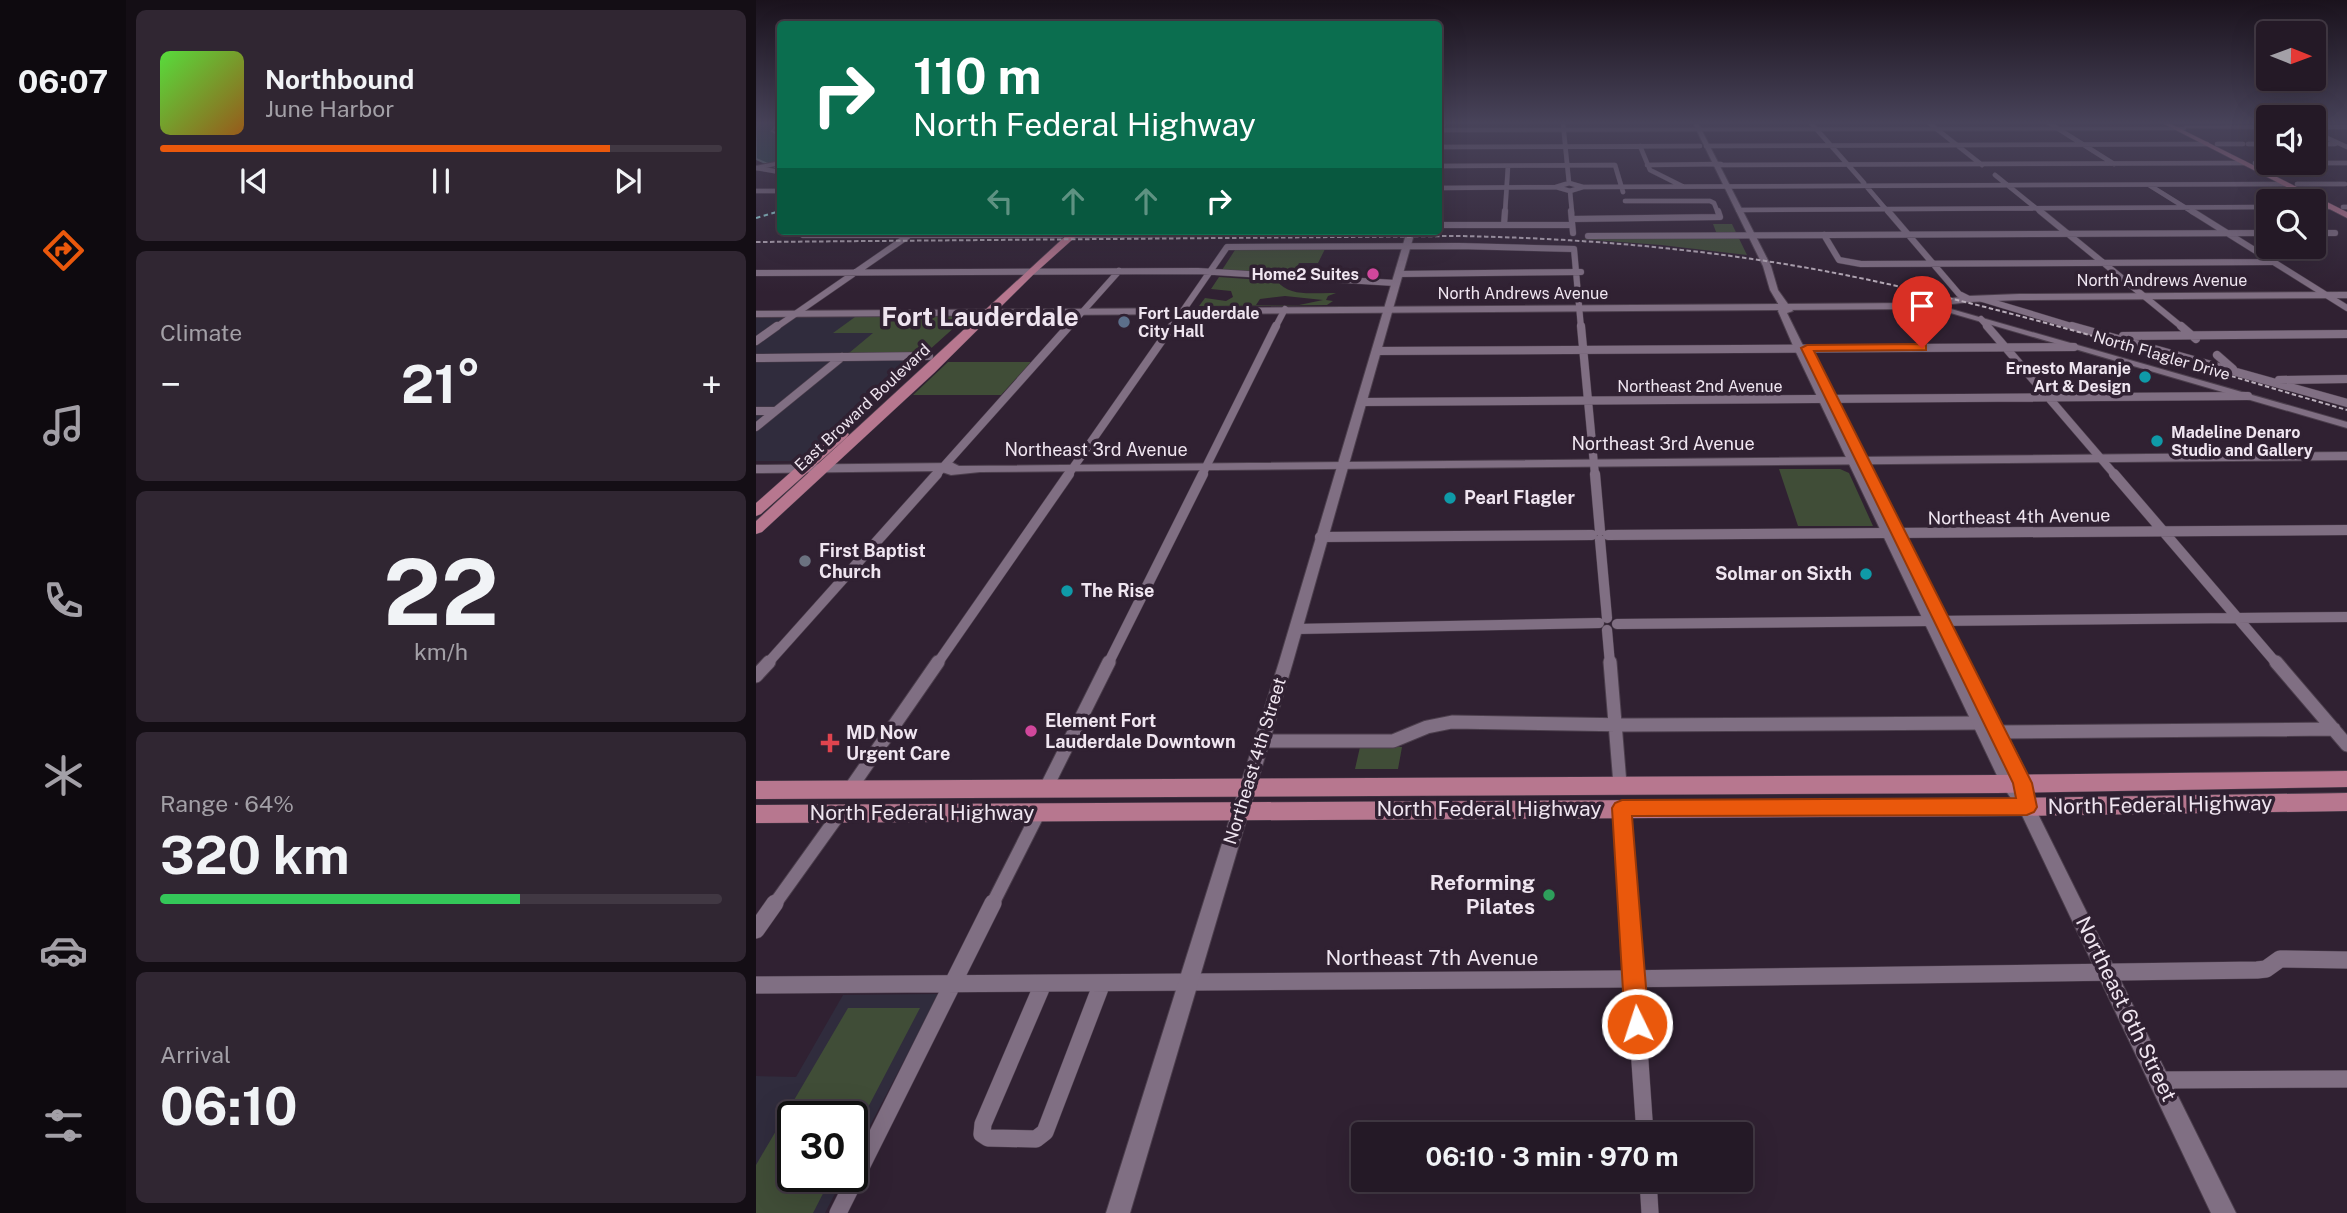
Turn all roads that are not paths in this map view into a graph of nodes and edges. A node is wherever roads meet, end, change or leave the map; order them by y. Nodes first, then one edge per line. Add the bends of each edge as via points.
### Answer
1 (1507, 180) edge
2 (1569, 180) edge
3 (1620, 180) edge
4 (1671, 180) edge
5 (1721, 180) edge
6 (1860, 180) edge
7 (2001, 180) edge
8 (2277, 180) edge
9 (2288, 180) edge
10 (1569, 183) junction
11 (2286, 184) junction
12 (2297, 184) junction
13 (2345, 184) dead end
14 (1865, 185) junction
15 (2007, 185) junction
16 (2149, 185) junction
17 (1682, 186) junction
18 (1724, 186) junction
19 (1506, 187) junction
20 (1556, 187) junction
21 (1583, 187) junction
22 (1622, 187) junction
23 (1442, 189) edge
24 (756, 191) edge
25 (777, 191) edge
26 (1570, 191) junction
27 (1625, 201) junction
28 (2256, 207) edge
29 (2326, 207) edge
30 (2330, 207) junction
31 (2035, 208) junction
32 (2185, 208) junction
33 (1885, 209) junction
34 (1738, 210) junction
35 (2346, 210) edge
36 (1629, 219) junction
37 (1572, 222) junction
38 (1442, 225) edge
39 (1504, 225) junction
40 (1573, 233) dead end
41 (2227, 233) junction
42 (2256, 233) edge
43 (2326, 233) edge
44 (2335, 233) dead end
45 (2067, 234) junction
46 (803, 235) edge
47 (962, 235) edge
48 (1067, 235) edge
49 (1410, 235) edge
50 (1747, 235) junction
51 (1824, 235) junction
52 (1908, 235) junction
53 (908, 236) junction
54 (1588, 236) dead end
55 (1407, 246) junction
56 (2272, 262) junction
57 (2103, 263) junction
58 (1933, 264) junction
59 (1119, 271) junction
60 (1024, 272) junction
61 (1211, 272) junction
62 (1579, 272) junction
63 (756, 273) edge
64 (855, 273) junction
65 (1397, 278) junction
66 (2326, 295) junction
67 (2347, 295) edge
68 (2144, 296) junction
69 (2000, 298) junction
70 (1976, 299) junction
71 (1936, 306) junction
72 (1784, 307) junction
73 (1580, 308) junction
74 (2347, 308) edge
75 (1285, 309) junction
76 (1389, 309) junction
77 (1185, 310) junction
78 (985, 311) junction
79 (1083, 311) junction
80 (797, 313) junction
81 (756, 314) edge
82 (2031, 314) junction
83 (1981, 319) junction
84 (2347, 334) edge
85 (2109, 336) junction
86 (2194, 337) junction
87 (756, 341) edge
88 (2005, 347) junction
89 (2074, 347) junction
90 (1803, 348) junction
91 (1584, 349) junction
92 (1376, 351) junction
93 (2217, 355) dead end
94 (842, 357) junction
95 (756, 358) edge
96 (930, 363) junction
97 (2237, 372) junction
98 (2347, 379) edge
99 (2273, 382) junction
100 (2248, 396) junction
101 (2049, 397) junction
102 (1828, 399) junction
103 (1588, 401) junction
104 (1363, 402) junction
105 (2347, 403) edge
106 (756, 411) edge
107 (775, 411) junction
108 (2347, 425) edge
109 (756, 427) edge
110 (2345, 457) edge
111 (2101, 458) junction
112 (1858, 460) junction
113 (1593, 462) junction
114 (1344, 464) junction
115 (1206, 467) junction
116 (943, 468) junction
117 (1071, 468) junction
118 (756, 469) edge
119 (802, 469) junction
120 (821, 469) junction
121 (756, 511) edge
122 (756, 529) edge
123 (2347, 530) edge
124 (2163, 531) junction
125 (1894, 533) junction
126 (1600, 535) junction
127 (1320, 537) junction
128 (2238, 617) junction
129 (2347, 617) edge
130 (1937, 621) junction
131 (1608, 624) junction
132 (1296, 629) junction
133 (756, 676) edge
134 (1981, 723) junction
135 (1616, 724) junction
136 (2333, 729) junction
137 (1997, 732) junction
138 (1262, 741) junction
139 (2347, 745) edge
140 (2347, 779) edge
141 (1620, 784) junction
142 (1661, 784) junction
143 (2016, 784) junction
144 (1248, 786) junction
145 (1046, 788) junction
146 (850, 789) junction
147 (756, 790) edge
148 (2347, 802) edge
149 (2027, 807) junction
150 (1622, 808) junction
151 (1586, 809) junction
152 (1240, 811) junction
153 (1039, 812) junction
154 (840, 813) junction
155 (986, 813) junction
156 (756, 814) edge
157 (756, 930) edge
158 (2347, 960) edge
159 (2108, 972) junction
160 (1634, 979) junction
161 (1188, 982) junction
162 (1102, 983) junction
163 (953, 984) junction
164 (1043, 984) junction
165 (756, 985) edge
166 (2347, 1079) edge
167 (2161, 1080) junction
168 (1644, 1122) edge
169 (1649, 1192) edge
170 (838, 1213) edge
171 (1118, 1213) edge
172 (1650, 1213) edge
173 (2224, 1213) edge

1 - 19 street
2 - 10 street
3 - 22 street
4 - 17 street
5 - 18 street
6 - 14 street
7 - 15 street
8 - 11 main road
9 - 12 main road
10 - 20 street
10 - 21 street
11 - 16 street
11 - 30 main road
12 - 13 street
12 - 35 main road
14 - 15 street
14 - 18 street
14 - 33 street
15 - 16 street
15 - 31 street
16 - 32 street
17 - 18 street
17 - 22 street
18 - 34 street
18 - 50 street
19 - 20 street
19 - 23 street
19 - 39 street
20 - 26 street
21 - 22 street
21 - 26 street
22 - 27 street
24 - 25 street
26 - 37 street
27 - 36 street
27 - 36 street via 1710,201 1720,215
28 - 32 street
29 - 30 street
30 - 35 main road
31 - 32 street
31 - 33 street
31 - 45 street
32 - 41 street
33 - 34 street
33 - 52 street
34 - 50 street
36 - 37 street
37 - 39 street
37 - 40 street
38 - 39 street
41 - 42 street
41 - 45 street
41 - 56 street
43 - 44 street
45 - 52 street
45 - 57 street
46 - 53 street
47 - 53 street
48 - 60 main road, East Broward Boulevard
49 - 55 street, Northeast 4th Street
50 - 51 street
50 - 54 street
50 - 72 street, Northeast 6th Street via 1758,266
51 - 52 street
51 - 58 street via 1839,260 1846,263
52 - 58 street
53 - 64 street
55 - 61 street via 1227,247
55 - 62 street via 1574,249
55 - 65 street, Northeast 4th Street
56 - 57 street
56 - 66 street
57 - 58 street
57 - 68 street
58 - 70 street via 1959,295
59 - 60 street
59 - 61 street
59 - 79 street
60 - 64 street
60 - 78 main road, East Broward Boulevard
61 - 65 street
61 - 77 street
62 - 65 street
62 - 73 street
63 - 64 street
64 - 80 street
65 - 76 street, Northeast 4th Street
66 - 67 main road, North Andrews Avenue
66 - 68 main road, North Andrews Avenue
66 - 74 street
68 - 69 main road, North Andrews Avenue
68 - 86 street
69 - 70 main road, North Andrews Avenue
69 - 82 street
70 - 71 main road, North Andrews Avenue
70 - 82 street
71 - 72 main road, North Andrews Avenue
71 - 83 street, North Flagler Drive
72 - 73 main road, North Andrews Avenue
72 - 90 street, Northeast 6th Street
73 - 76 main road, North Andrews Avenue
73 - 91 street
75 - 76 main road, North Andrews Avenue
75 - 77 main road, North Andrews Avenue
75 - 115 street
76 - 92 street, Northeast 4th Street
77 - 79 main road, North Andrews Avenue
77 - 117 street
78 - 79 main road, North Andrews Avenue
78 - 80 main road, North Andrews Avenue
78 - 96 main road, East Broward Boulevard
79 - 116 street
80 - 81 main road, North Andrews Avenue
80 - 87 street
82 - 85 street
83 - 88 street
83 - 89 street, North Flagler Drive
84 - 86 street
85 - 86 street
85 - 97 street
88 - 89 street
88 - 90 street
88 - 101 street
89 - 100 street, North Flagler Drive
90 - 91 street
90 - 102 street, Northeast 6th Street
91 - 92 street
91 - 103 street
92 - 104 street, Northeast 4th Street
93 - 97 street
94 - 95 street
94 - 96 street
94 - 107 street
96 - 119 main road, East Broward Boulevard
96 - 120 main road, East Broward Boulevard
97 - 99 street
98 - 99 street
99 - 105 street
100 - 101 street, Northeast 2nd Avenue
100 - 108 street, North Flagler Drive
101 - 102 street, Northeast 2nd Avenue
101 - 111 street
102 - 103 street, Northeast 2nd Avenue
102 - 112 street, Northeast 6th Street
103 - 104 street, Northeast 2nd Avenue
103 - 113 street
104 - 114 street, Northeast 4th Street
106 - 107 street
107 - 109 street
110 - 111 main road, Northeast 3rd Avenue
111 - 112 main road, Northeast 3rd Avenue
111 - 124 street
112 - 113 main road, Northeast 3rd Avenue
112 - 125 street, Northeast 6th Street
113 - 114 main road, Northeast 3rd Avenue
113 - 126 street
114 - 115 main road, Northeast 3rd Avenue
114 - 127 street, Northeast 4th Street
115 - 117 main road, Northeast 3rd Avenue
115 - 145 street
116 - 117 main road, Northeast 3rd Avenue
116 - 120 main road, Northeast 3rd Avenue
116 - 133 street
117 - 146 street
118 - 119 main road, Northeast 3rd Avenue
119 - 120 main road, Northeast 3rd Avenue
119 - 121 main road, East Broward Boulevard
120 - 122 main road, East Broward Boulevard
123 - 124 street, Northeast 4th Avenue
124 - 125 street, Northeast 4th Avenue
124 - 128 street
125 - 126 street, Northeast 4th Avenue
125 - 130 street, Northeast 6th Street
126 - 127 street, Northeast 4th Avenue
126 - 131 street
127 - 132 street, Northeast 4th Street
128 - 129 street
128 - 130 street
128 - 136 street
130 - 131 street
130 - 134 street, Northeast 6th Street
130 - 137 street, Northeast 6th Street
131 - 132 street
131 - 135 street
132 - 138 street, Northeast 4th Street
134 - 135 street
134 - 143 street, Northeast 6th Street
135 - 138 street via 1452,722 1393,741
135 - 141 street
136 - 137 street
136 - 139 street
137 - 143 street, Northeast 6th Street
138 - 144 street, Northeast 4th Street
140 - 143 main road, North Federal Highway
141 - 142 main road, North Federal Highway
141 - 144 main road, North Federal Highway
141 - 151 main road via 1607,798
142 - 143 main road, North Federal Highway
142 - 150 main road
143 - 149 street, Northeast 6th Street
144 - 145 main road, North Federal Highway
144 - 152 street, Northeast 4th Street
145 - 146 main road, North Federal Highway
145 - 155 main road
146 - 147 main road, North Federal Highway
148 - 149 main road, North Federal Highway
149 - 150 main road, North Federal Highway
149 - 159 street, Northeast 6th Street
150 - 151 main road, North Federal Highway
150 - 160 street
151 - 152 main road, North Federal Highway
152 - 153 main road, North Federal Highway
152 - 161 street, Northeast 4th Street
153 - 155 main road, North Federal Highway
153 - 163 street
154 - 155 main road, North Federal Highway
154 - 156 main road, North Federal Highway
154 - 157 street
158 - 159 street, Northeast 7th Avenue via 2280,959 2257,970
159 - 160 street, Northeast 7th Avenue
159 - 167 street, Northeast 6th Street
160 - 161 street, Northeast 7th Avenue
160 - 168 street
161 - 162 street, Northeast 7th Avenue
161 - 171 street, Northeast 4th Street
162 - 164 street, Northeast 7th Avenue
162 - 164 street via 1045,1132 1036,1139 988,1138 982,1134 983,1124
163 - 164 street, Northeast 7th Avenue
163 - 165 street, Northeast 7th Avenue
163 - 170 street
166 - 167 street
167 - 173 street, Northeast 6th Street
169 - 172 street

